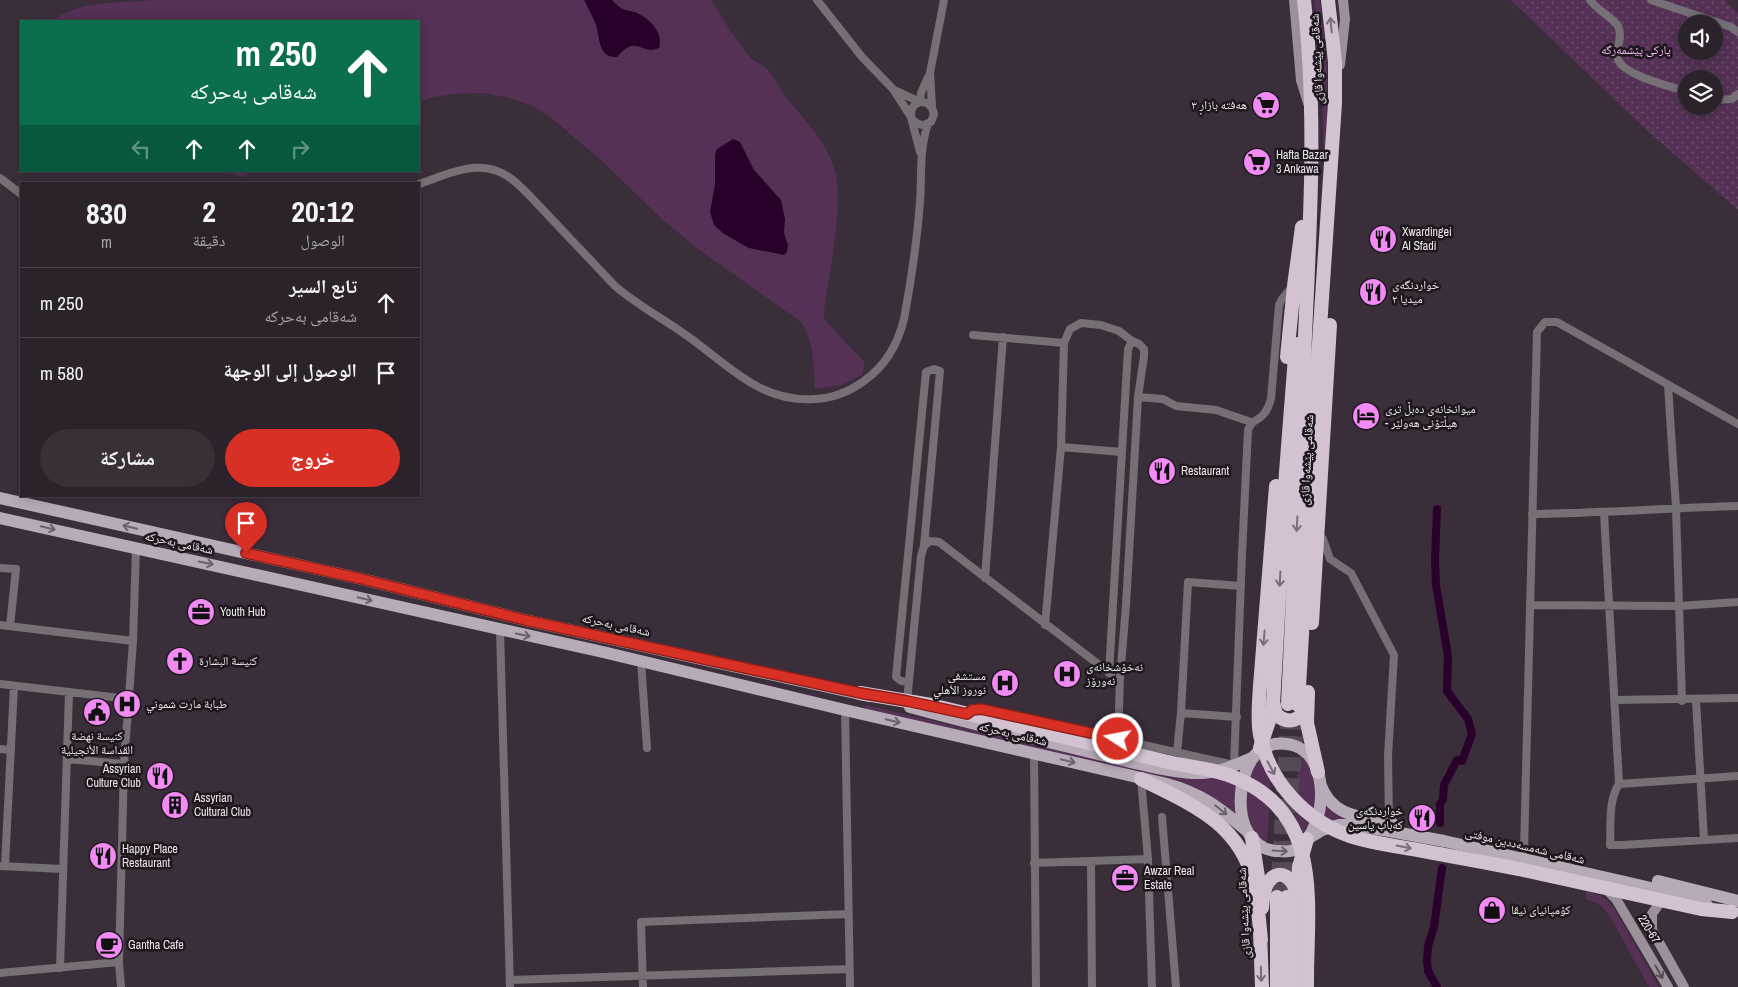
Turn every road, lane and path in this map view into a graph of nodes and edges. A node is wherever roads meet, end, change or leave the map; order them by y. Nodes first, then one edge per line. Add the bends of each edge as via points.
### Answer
1 (817, 0) edge
2 (944, 0) edge
3 (1294, 0) edge
4 (1304, 0) edge
5 (1328, 0) edge
6 (1343, 0) edge
7 (1590, 0) edge
8 (1651, 0) edge
9 (1738, 32) edge
10 (930, 73) junction
11 (893, 89) junction
12 (1678, 89) edge
13 (1738, 94) edge
14 (1723, 100) edge
15 (920, 102) junction
16 (1336, 103) junction
17 (932, 106) junction
18 (911, 117) junction
19 (928, 124) junction
20 (1312, 126) junction
21 (1333, 147) junction
22 (921, 156) junction
23 (0, 178) edge
24 (420, 183) edge
25 (20, 193) edge
26 (1305, 206) junction
27 (1294, 286) junction
28 (973, 335) dead end
29 (1003, 337) junction
30 (1132, 341) junction
31 (1064, 343) junction
32 (1668, 385) junction
33 (1138, 397) junction
34 (1252, 422) junction
35 (1738, 424) edge
36 (1062, 447) junction
37 (1122, 452) junction
38 (0, 498) edge
39 (1738, 506) edge
40 (1676, 508) junction
41 (1604, 513) junction
42 (1532, 514) junction
43 (0, 518) edge
44 (1318, 532) junction
45 (924, 546) junction
46 (136, 548) junction
47 (0, 568) edge
48 (985, 578) junction
49 (1241, 586) junction
50 (1738, 602) edge
51 (1530, 605) junction
52 (1608, 606) junction
53 (1679, 606) junction
54 (1045, 624) junction
55 (0, 625) edge
56 (10, 626) junction
57 (500, 630) junction
58 (133, 641) junction
59 (641, 661) junction
60 (1109, 673) junction
61 (1120, 678) junction
62 (909, 682) junction
63 (0, 684) edge
64 (14, 686) junction
65 (69, 692) junction
66 (860, 693) junction
67 (1273, 698) junction
68 (1738, 698) edge
69 (129, 700) junction
70 (1614, 700) junction
71 (1682, 700) junction
72 (1696, 700) junction
73 (907, 701) junction
74 (1298, 702) junction
75 (845, 710) junction
76 (1181, 713) junction
77 (967, 714) junction
78 (1237, 717) junction
79 (1118, 739) junction
80 (647, 748) dead end
81 (0, 749) edge
82 (11, 750) junction
83 (1034, 754) junction
84 (1256, 754) junction
85 (1173, 757) junction
86 (67, 759) junction
87 (124, 764) junction
88 (1234, 765) junction
89 (1738, 776) edge
90 (1319, 778) junction
91 (1699, 778) junction
92 (1141, 779) junction
93 (1619, 784) junction
94 (1162, 817) dead end
95 (1389, 823) junction
96 (1250, 835) junction
97 (1738, 838) edge
98 (1307, 839) junction
99 (1704, 840) junction
100 (1524, 851) junction
101 (1148, 859) junction
102 (1091, 861) junction
103 (1034, 863) junction
104 (3, 866) edge
105 (63, 869) junction
106 (1605, 887) junction
107 (1287, 898) junction
108 (1660, 901) junction
109 (1736, 909) edge
110 (849, 914) junction
111 (1260, 921) junction
112 (1652, 930) junction
113 (1639, 936) junction
114 (1261, 940) junction
115 (119, 962) junction
116 (60, 968) junction
117 (850, 969) junction
118 (0, 973) edge
119 (642, 976) junction
120 (510, 984) edge
121 (121, 987) edge
122 (643, 987) edge
123 (850, 987) edge
124 (1036, 987) edge
125 (1092, 987) edge
126 (1152, 987) edge
127 (1176, 987) edge
128 (1262, 987) edge
129 (1277, 987) edge
130 (1287, 987) edge
131 (1298, 987) edge
132 (1307, 987) edge
133 (1668, 987) edge
134 (1684, 987) edge

1 - 11 street via 862,57
2 - 10 street
3 - 20 street via 1301,80
4 - 20 highway, شەقامی پێشەوا قازی
16 -> 5 highway, شەقامی پێشەوا قازی
6 - 16 street via 1345,19
7 - 12 street via 1619,28 1617,57 1622,67
8 - 9 street
10 - 15 street
10 - 17 street
11 - 15 street
11 - 18 street
13 - 14 street via 1732,99
15 - 17 street
15 - 18 street via 915,104
16 - 21 highway, شەقامی پێشەوا قازی
17 - 19 street via 934,117
18 - 19 street via 919,125
18 - 22 street
19 - 22 street
20 - 26 highway, شەقامی پێشەوا قازی
20 -> 74 highway, شەقامی پێشەوا قازی
21 - 44 highway, شەقامی پێشەوا قازی via 1332,261
21 - 74 highway, شەقامی پێشەوا قازی
22 - 24 street via 919,214 907,303 894,346 882,365 860,384 840,395 805,400 782,398 740,377 683,333 628,298 528,194 499,171 477,168
23 - 25 street
26 - 27 highway
26 -> 67 highway, شەقامی پێشەوا قازی
27 - 34 street via 1280,305 1271,399 1268,408
27 -> 106 highway, bridge via 1258,711 1267,760 1300,806 1340,832 1366,840
28 - 29 street
29 - 31 street
29 - 48 street
30 - 31 street via 1119,331 1081,323 1070,329
30 - 33 street via 1144,349
30 - 37 street via 1128,349
31 - 36 street
32 - 35 street
32 - 40 street
32 - 42 street via 1557,322 1545,322 1537,332
33 - 34 street via 1163,399 1176,406 1216,410
33 - 61 street
34 - 49 street via 1248,430
36 - 37 street
36 - 54 street
37 - 60 street
66 -> 38 main road, شەقامی بەحرکە via 525,620 362,579
39 - 40 street
40 - 41 street
40 - 53 street
41 - 42 street
41 - 52 street
42 - 51 street
43 -> 46 main road, شەقامی بەحرکە
44 - 74 highway, شەقامی پێشەوا قازی
44 - 95 street via 1330,560 1351,573 1394,655 1388,756
45 - 48 street via 930,541 938,542
45 - 62 street
45 - 62 street via 940,372 934,369 926,372 896,677
46 -> 57 main road, شەقامی بەحرکە
46 - 58 street
47 - 56 street via 16,569
48 - 54 street
49 - 76 street via 1188,582
49 - 78 street
50 - 53 street
51 - 52 street
51 - 100 street
52 - 53 street
52 - 70 street
53 - 71 street
54 - 60 street
55 - 56 street
56 - 58 street
57 -> 59 main road, شەقامی بەحرکە
57 - 120 street
58 - 69 street
59 - 75 main road, شەقامی بەحرکە
59 - 80 street
60 - 61 street
61 - 79 street
62 - 73 street
63 - 64 street
64 - 65 street
64 - 82 street
65 - 69 street
65 - 86 street
66 - 73 highway
66 - 88 main road, شەقامی بەحرکە via 1036,740 1179,771 1205,773
67 - 74 highway via 1274,710 1284,720 1292,721 1304,712
67 - 84 highway, شەقامی پێشەوا قازی via 1270,718
68 - 72 street
69 - 87 street
70 - 71 street
70 - 93 street
71 - 72 street
72 - 91 street
73 - 77 highway
74 - 90 highway, شەقامی پێشەوا قازی via 1307,723
75 -> 83 main road, شەقامی بەحرکە
75 - 110 street
76 - 78 street
76 - 85 street
77 - 79 street via 981,709
77 - 85 highway
78 - 88 street
79 - 85 street
81 - 82 street
82 - 104 street
83 -> 92 main road, شەقامی بەحرکە
83 - 103 street
84 - 88 main road, شەقامی بەحرکە
84 - 90 main road via 1274,744 1295,746 1311,758
84 - 96 main road, شەقامی پێشەوا قازی via 1243,781 1241,797 1242,815
85 - 88 street
85 - 132 highway, bridge via 1244,781 1272,800 1290,821 1305,865
86 - 87 street
86 - 105 street
87 - 115 street
89 - 91 street
90 - 95 main road, شەقامی شەمسەددین موفتی via 1323,794 1338,810
90 - 98 main road, شەقامی پێشەوا قازی via 1319,813
91 - 93 street
91 - 99 street
92 -> 96 main road, شەقامی بەحرکە via 1198,794
92 - 101 street
92 - 114 highway via 1199,808 1232,837 1251,873
93 - 99 street via 1612,802 1610,845
94 - 127 street
95 - 100 main road, شەقامی شەمسەددین موفتی
96 -> 98 main road via 1263,848 1282,852 1303,846
96 - 111 highway, شەقامی پێشەوا قازی via 1258,878
97 - 99 street
98 - 107 highway, شەقامی پێشەوا قازی
98 - 109 main road, شەقامی شەمسەددین موفتی via 1339,825 1356,825 1635,884
100 - 109 main road, شەقامی شەمسەددین موفتی
101 - 102 street
101 - 126 street
102 - 103 street
102 - 125 street
103 - 124 street
104 - 105 street
105 - 116 street
106 - 108 highway
106 - 113 street, 220-67 via 1616,898
107 - 111 highway via 1294,883 1281,876 1271,878 1266,886
107 - 129 highway, شەقامی پێشەوا قازی
107 - 130 highway, شەقامی پێشەوا قازی
107 - 131 highway, شەقامی پێشەوا قازی
108 - 109 highway via 1701,909
108 - 112 street, 220-67 via 1652,914
110 - 117 street
110 - 119 street via 641,922
111 - 114 highway, شەقامی پێشەوا قازی
112 - 113 street via 1644,929
112 - 134 street, 220-67
113 -> 133 street, 220-67
114 -> 128 highway, شەقامی پێشەوا قازی
115 - 116 street
115 - 121 street
116 - 118 street
117 - 119 street
117 - 123 street
119 - 120 street
119 - 122 street

